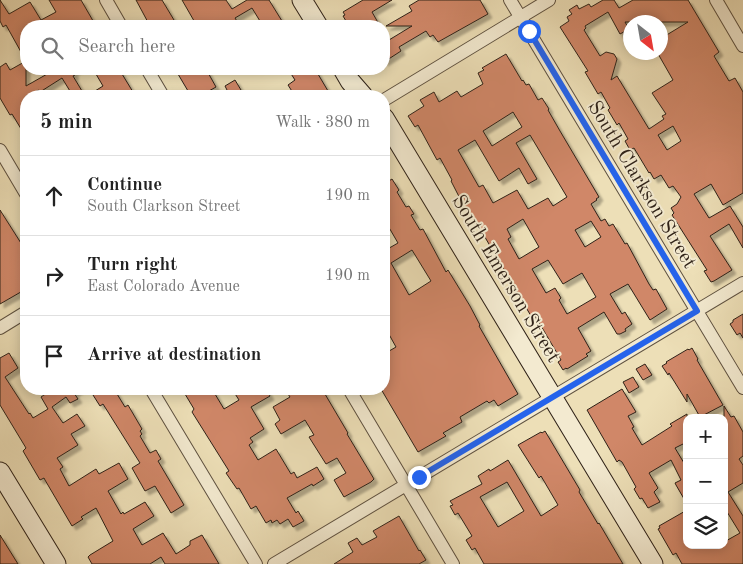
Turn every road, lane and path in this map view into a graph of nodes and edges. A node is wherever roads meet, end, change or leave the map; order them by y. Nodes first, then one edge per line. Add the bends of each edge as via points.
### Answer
1 (106, 0) edge
2 (302, 0) edge
3 (510, 0) edge
4 (549, 0) edge
5 (716, 0) edge
6 (520, 17) junction
7 (118, 20) edge
8 (314, 20) edge
9 (743, 46) edge
10 (151, 75) edge
11 (346, 75) edge
12 (159, 90) edge
13 (357, 90) edge
14 (390, 96) edge
15 (390, 128) edge
16 (0, 150) edge
17 (20, 184) edge
18 (743, 283) edge
19 (697, 311) junction
20 (20, 316) edge
21 (0, 328) edge
22 (743, 388) edge
23 (155, 395) edge
24 (353, 395) edge
25 (552, 397) junction
26 (0, 472) edge
27 (406, 485) junction
28 (56, 564) edge
29 (256, 564) edge
30 (274, 564) edge
31 (453, 564) edge
32 (653, 564) edge

1 - 7 street
2 - 8 street
3 - 6 street, South Clarkson Street
4 - 6 street
5 - 9 street
6 - 14 street
6 - 19 street, South Clarkson Street
10 - 12 street
11 - 13 street
15 - 25 street, South Emerson Street
16 - 17 street
18 - 19 street
19 - 22 street, South Clarkson Street
19 - 25 street
20 - 21 street
23 - 29 street
24 - 27 street
25 - 27 street
25 - 32 street, South Emerson Street
26 - 28 street
27 - 30 street
27 - 31 street

